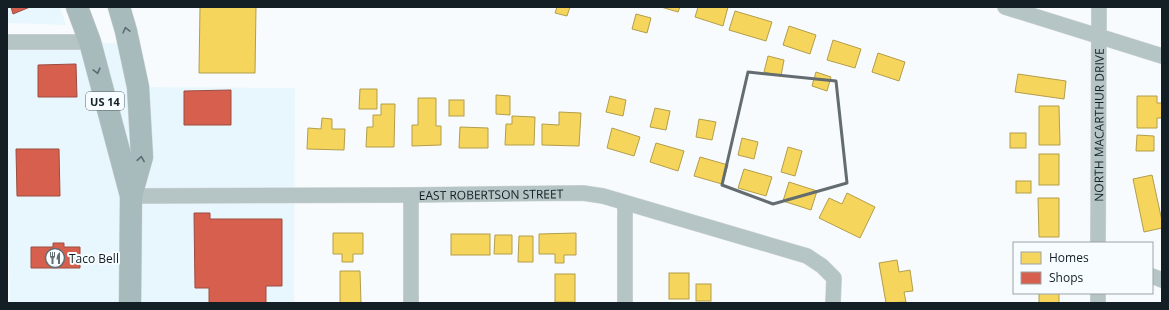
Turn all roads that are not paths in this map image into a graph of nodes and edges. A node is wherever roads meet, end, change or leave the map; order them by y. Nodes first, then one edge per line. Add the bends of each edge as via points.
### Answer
1 (77, 7) edge
2 (119, 7) edge
3 (1004, 7) edge
4 (1099, 7) edge
5 (1099, 36) junction
6 (7, 42) edge
7 (90, 42) junction
8 (1162, 56) edge
9 (131, 196) junction
10 (412, 196) junction
11 (625, 203) junction
12 (1098, 242) edge
13 (130, 303) edge
14 (411, 303) edge
15 (625, 303) edge
16 (833, 303) edge

1 - 7 main road, US 14
9 -> 2 main road, US 14 via 142,149 138,87
3 - 5 street
4 - 5 street, NORTH MACARTHUR DRIVE
5 - 8 street
5 - 12 street, NORTH MACARTHUR DRIVE
6 - 7 street
7 -> 9 main road, US 14
9 - 10 street, EAST ROBERTSON STREET
9 - 13 main road, US 14
10 - 11 street, EAST ROBERTSON STREET via 583,193
10 - 14 street
11 - 15 street
11 - 16 street, EAST ROBERTSON STREET via 807,256 834,278

